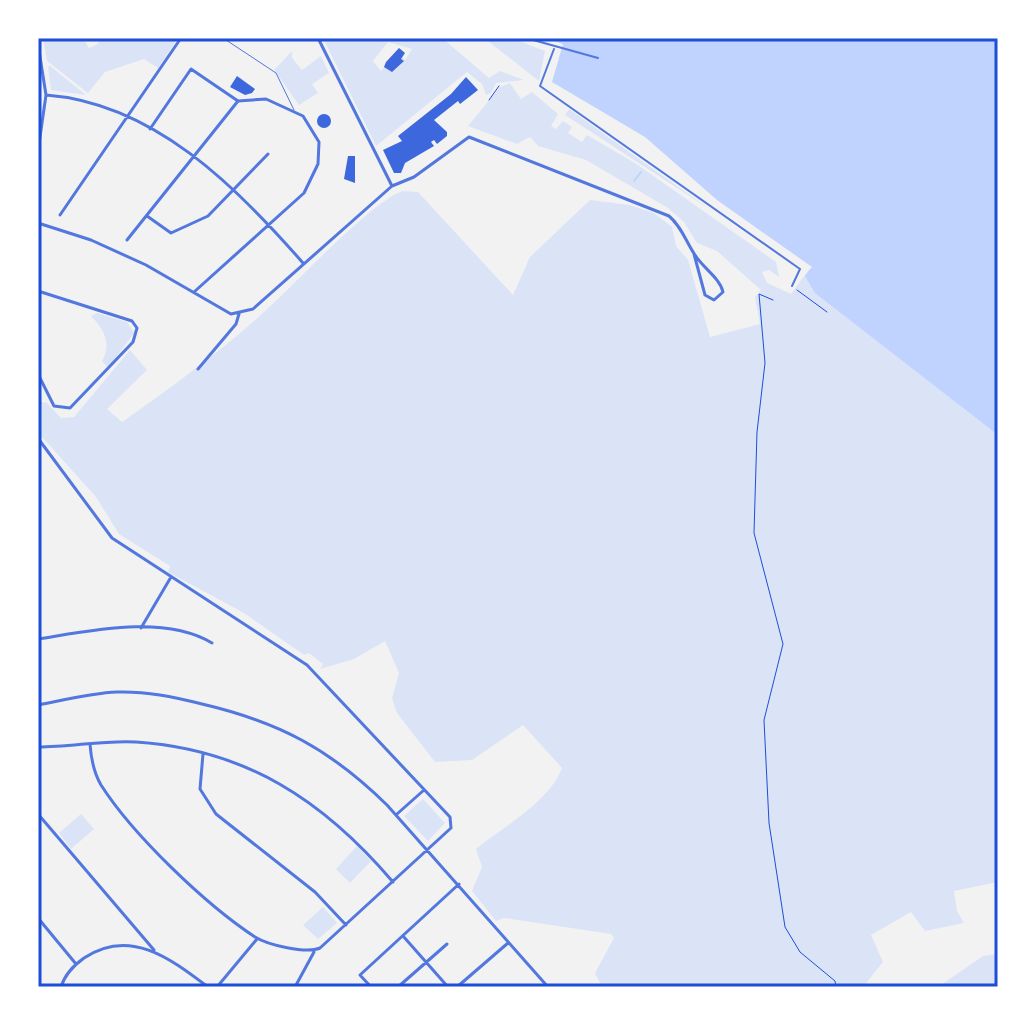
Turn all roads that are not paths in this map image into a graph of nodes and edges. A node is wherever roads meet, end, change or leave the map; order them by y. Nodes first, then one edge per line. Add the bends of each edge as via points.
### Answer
1 (181, 38) edge
2 (223, 38) edge
3 (318, 38) edge
4 (526, 38) edge
5 (38, 46) edge
6 (554, 49) junction
7 (39, 57) edge
8 (598, 58) dead end
9 (46, 95) junction
10 (238, 101) junction
11 (294, 110) junction
12 (128, 115) junction
13 (150, 129) junction
14 (38, 151) edge
15 (268, 154) dead end
16 (193, 157) junction
17 (392, 186) junction
18 (235, 188) junction
19 (60, 215) dead end
20 (147, 216) junction
21 (38, 223) edge
22 (269, 226) junction
23 (127, 240) dead end
24 (694, 254) junction
25 (303, 263) junction
26 (792, 287) road end
27 (38, 291) edge
28 (194, 292) junction
29 (239, 314) junction
30 (198, 369) dead end
31 (38, 374) edge
32 (38, 398) edge
33 (40, 403) dead end
34 (40, 441) dead end
35 (38, 497) edge
36 (38, 504) edge
37 (171, 577) junction
38 (141, 628) junction
39 (38, 639) edge
40 (212, 643) dead end
41 (38, 705) edge
42 (90, 744) junction
43 (38, 747) edge
44 (203, 754) junction
45 (424, 790) junction
46 (38, 814) edge
47 (396, 815) junction
48 (429, 850) junction
49 (393, 882) junction
50 (459, 884) junction
51 (38, 918) edge
52 (346, 925) junction
53 (403, 936) junction
54 (257, 939) junction
55 (508, 943) junction
56 (447, 944) dead end
57 (154, 950) junction
58 (314, 950) junction
59 (426, 962) junction
60 (76, 964) junction
61 (442, 985) edge
62 (61, 987) edge
63 (208, 987) edge
64 (217, 987) edge
65 (295, 987) edge
66 (371, 987) edge
67 (398, 987) edge
68 (448, 987) edge
69 (457, 987) edge
70 (548, 987) edge

1 - 12 street
2 - 11 lane via 276,73
3 - 17 street
4 - 6 street
5 - 7 street
6 - 8 street
6 - 26 street via 540,86 800,269
7 - 9 street
9 - 12 street via 85,99
9 - 14 street
10 - 11 street via 266,99
10 - 13 street via 191,69
10 - 16 street
11 - 22 street via 317,137 318,164 309,188
12 - 13 street
12 - 19 street
13 - 16 street
15 - 18 street
16 - 18 street
16 - 20 street
17 - 24 street via 414,177 462,139 475,138 669,216
17 - 25 street
18 - 20 street via 208,216 173,233
18 - 22 street
20 - 23 street
21 - 28 street via 95,242
22 - 25 street
22 - 28 street
24 - 24 street via 705,295 717,300 721,285
25 - 29 street via 253,309
27 - 31 street via 132,321 137,328 133,342 70,408 54,406
28 - 29 street
29 - 30 street
32 - 33 street
34 - 37 street via 108,534
35 - 36 lane
37 - 38 street
37 - 45 street via 307,665
38 - 39 street via 94,628
38 - 40 street via 201,636
41 - 47 street via 104,693 142,693 256,717 320,749
42 - 43 street
42 - 44 street via 146,743
42 - 54 street via 101,784 142,834 179,874
44 - 49 street via 254,770 301,795 355,840
44 - 52 street via 200,789 216,814 315,892
45 - 47 street
45 - 48 street via 452,823
46 - 57 street
47 - 48 street
48 - 49 street
48 - 50 street
49 - 52 street
50 - 53 street
50 - 55 street
51 - 60 street
52 - 58 street
53 - 59 street
53 - 66 street via 360,975
54 - 58 street
54 - 64 street
55 - 69 street
55 - 70 street
56 - 59 street
57 - 60 street via 110,946
57 - 63 street
58 - 65 street
59 - 61 street
59 - 67 street
60 - 62 street
61 - 68 street

